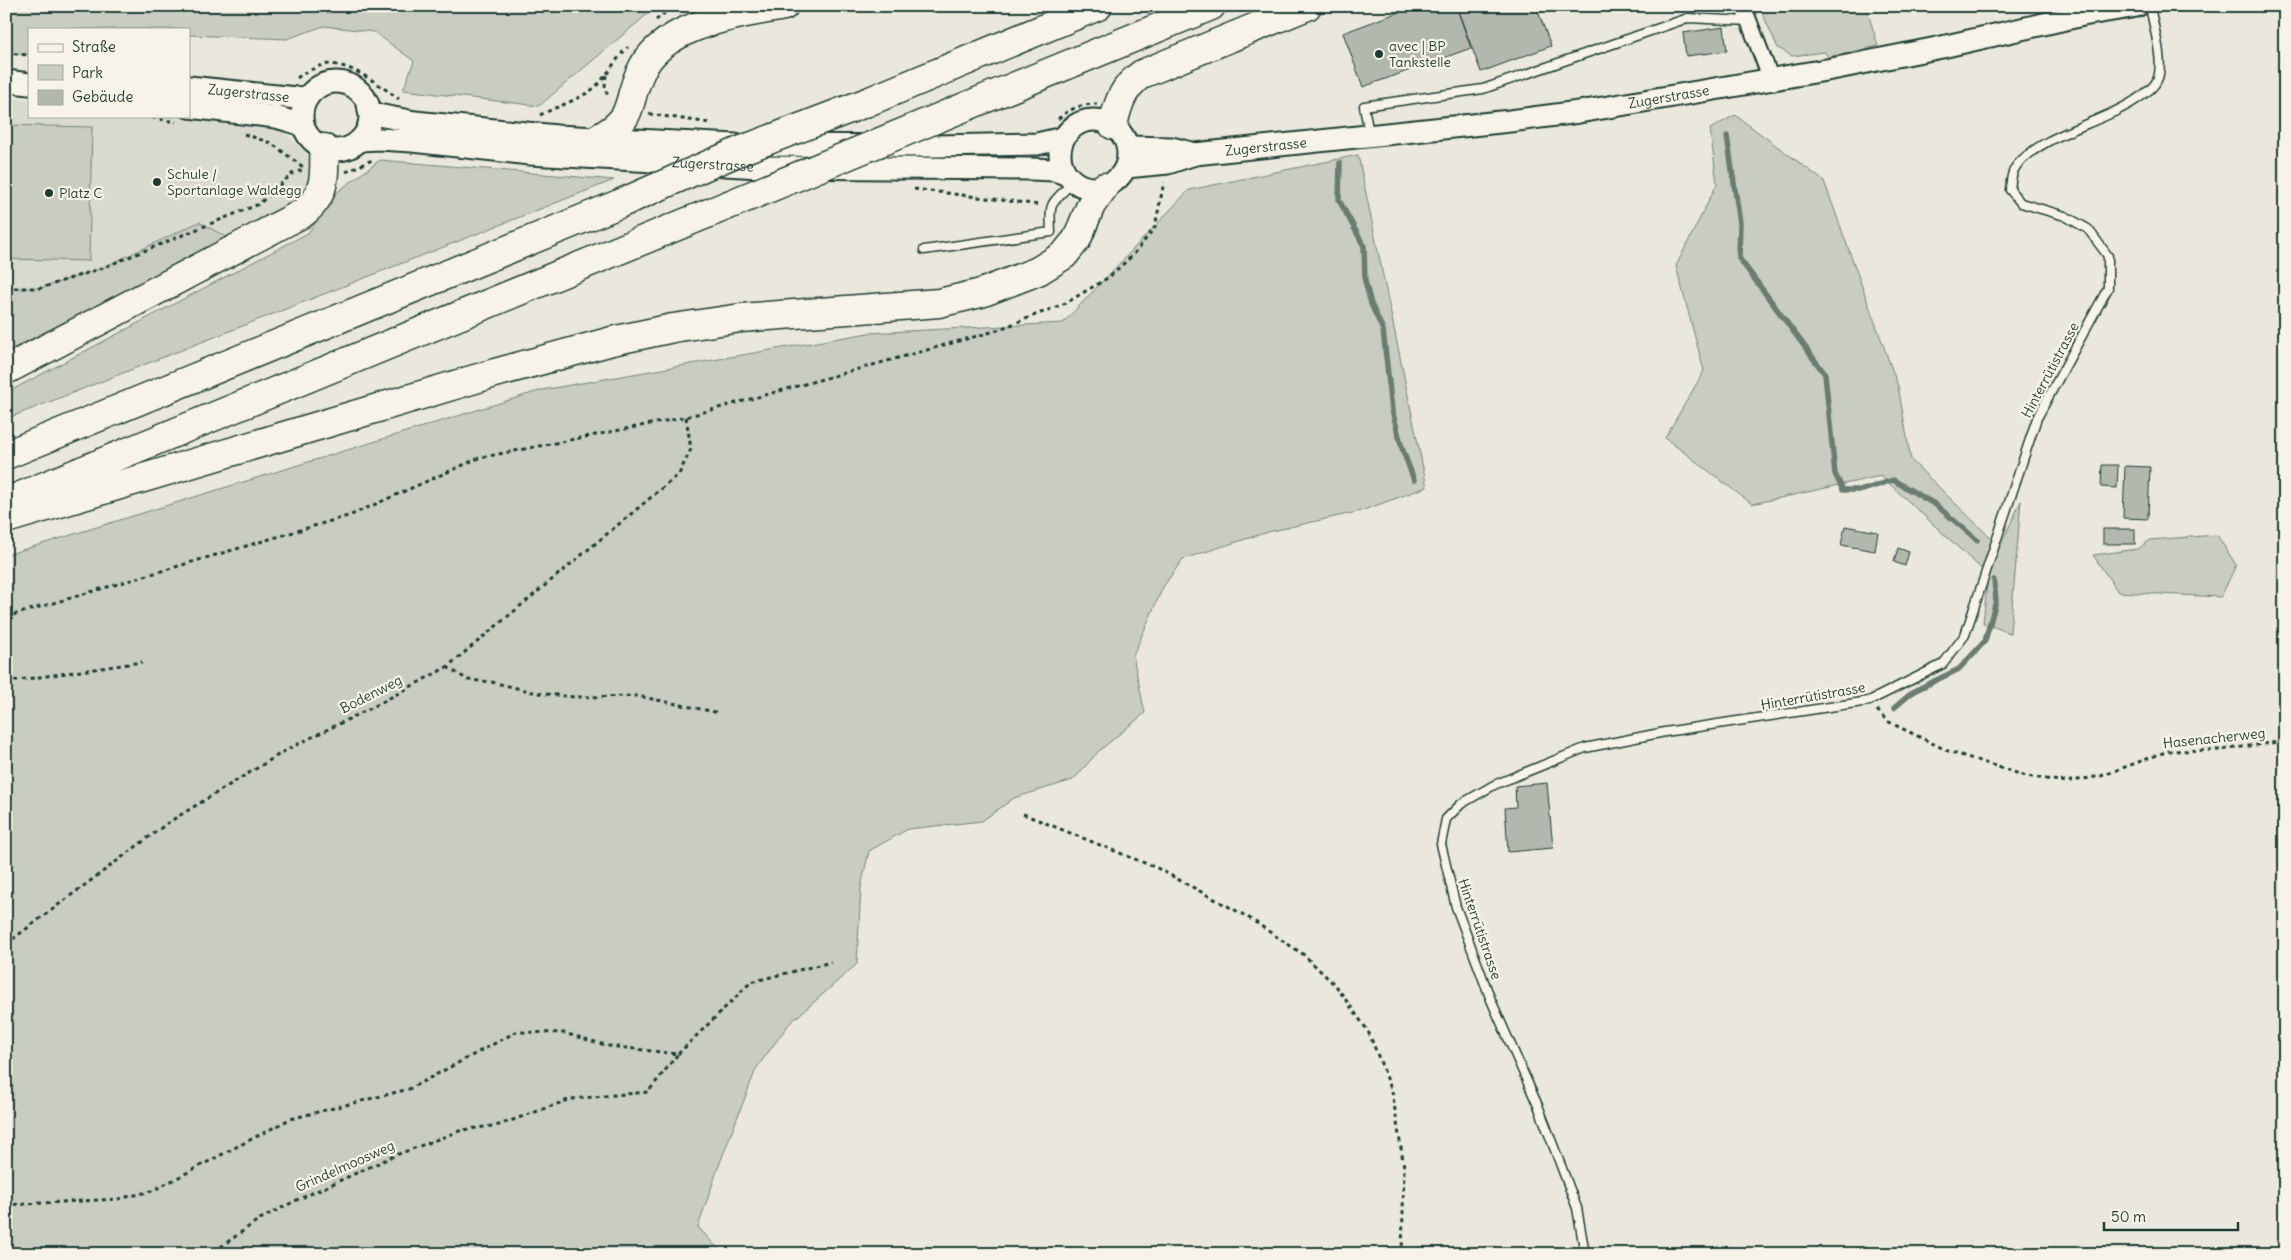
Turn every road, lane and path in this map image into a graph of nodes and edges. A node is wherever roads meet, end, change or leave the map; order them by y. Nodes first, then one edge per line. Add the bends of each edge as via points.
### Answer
1 (673, 6) edge
2 (784, 6) edge
3 (1098, 6) edge
4 (1211, 6) edge
5 (1307, 6) edge
6 (1743, 6) edge
7 (2137, 6) edge
8 (2150, 6) edge
9 (1749, 21) junction
10 (650, 26) dead end
11 (631, 44) dead end
12 (6, 53) edge
13 (28, 55) edge
14 (6, 68) edge
15 (28, 70) edge
16 (606, 76) junction
17 (1771, 78) junction
18 (6, 81) edge
19 (291, 82) dead end
20 (28, 84) edge
21 (190, 87) edge
22 (308, 97) junction
23 (402, 101) dead end
24 (629, 110) junction
25 (369, 111) junction
26 (190, 115) edge
27 (535, 117) dead end
28 (717, 124) dead end
29 (303, 125) junction
30 (235, 132) dead end
31 (1370, 136) junction
32 (598, 138) junction
33 (1063, 138) junction
34 (360, 140) junction
35 (1122, 146) junction
36 (324, 148) junction
37 (1195, 154) junction
38 (1168, 163) junction
39 (305, 169) dead end
40 (293, 173) dead end
41 (1069, 178) junction
42 (1104, 187) junction
43 (924, 250) dead end
44 (6, 288) edge
45 (6, 370) edge
46 (686, 417) junction
47 (6, 455) edge
48 (6, 502) edge
49 (6, 519) edge
50 (6, 618) edge
51 (142, 662) dead end
52 (447, 667) junction
53 (6, 682) edge
54 (1869, 701) junction
55 (720, 713) dead end
56 (2285, 741) edge
57 (1023, 814) dead end
58 (6, 944) edge
59 (831, 962) dead end
60 (678, 1054) junction
61 (6, 1205) edge
62 (211, 1254) edge
63 (1402, 1254) edge
64 (1585, 1254) edge

1 - 10 path
2 - 24 highway via 713,21 665,43 643,67
3 - 47 highway, bridge
4 - 48 highway, bridge
5 - 35 highway via 1142,74 1123,93
6 - 9 street
7 - 17 main road, Zugerstrasse via 2083,14 1942,47
8 - 54 lane, Hinterrütistrasse via 2159,66 2153,87 2127,106 2038,147 2016,166 2011,179 2010,190 2021,203 2065,216 2088,228 2108,256 2108,288 2037,418 1965,636 1943,664
9 - 17 street
9 - 31 lane via 1688,18 1483,89 1364,106
11 - 16 path
12 - 13 path
14 - 15 main road
16 - 24 path via 605,87 612,103
16 - 27 path via 590,91
17 - 31 main road, Zugerstrasse via 1541,117
18 - 20 main road
19 - 23 path via 323,65 338,67 355,71
21 - 22 main road, Zugerstrasse
22 - 25 main road, Zugerstrasse via 323,84 343,82 361,92
22 - 29 main road, Zugerstrasse via 302,115
24 - 28 path
24 - 32 highway via 617,126
25 - 32 main road, Zugerstrasse via 415,122
25 - 34 main road via 368,127
26 - 29 main road, Zugerstrasse via 276,117
29 - 36 main road via 308,136
30 - 39 path via 271,143
31 - 37 main road, Zugerstrasse
32 - 33 main road, Zugerstrasse via 736,145 936,146 1038,144
33 - 35 main road, Zugerstrasse via 1080,122 1102,120
33 - 41 main road via 1059,156
34 - 36 main road, Zugerstrasse via 339,150
34 - 41 main road, Zugerstrasse via 412,141 530,154 760,167 1054,170
35 - 37 main road, Zugerstrasse via 1171,148
35 - 38 main road, Zugerstrasse
35 - 42 main road via 1117,180
36 - 45 highway via 323,185 318,198 303,213
37 - 38 main road, Zugerstrasse
38 - 46 path via 1155,227 1134,254 1109,277 1066,303 995,331
40 - 44 path via 259,204 102,268 41,288
41 - 42 main road, Zugerstrasse via 1093,189
41 - 43 lane via 1052,201 1051,232
42 - 49 highway via 1091,205 1077,239 1064,255 1038,271 981,293 939,303 731,319 612,341
46 - 50 path via 479,458 351,515
46 - 52 path, Bodenweg via 691,449 679,474
51 - 53 path
52 - 55 path via 468,680 537,693 574,697 638,696
52 - 58 path, Bodenweg via 288,749 169,822
54 - 56 path, Hasenacherweg via 1888,721 1948,751 2026,776 2066,782 2101,776 2168,751 2221,750
54 - 64 lane, Hinterrütistrasse via 1665,732 1585,748 1494,785 1461,804 1446,819 1440,844 1456,907 1577,1208
57 - 63 path via 1157,868 1246,916 1304,955 1336,986 1368,1031 1392,1091 1404,1167
59 - 60 path, Grindelmoosweg via 751,982
60 - 61 path via 609,1046 564,1033 516,1032 409,1089 290,1119 152,1190 118,1198
60 - 62 path, Grindelmoosweg via 648,1092 571,1099 499,1125 462,1130 396,1155 296,1200 258,1220

